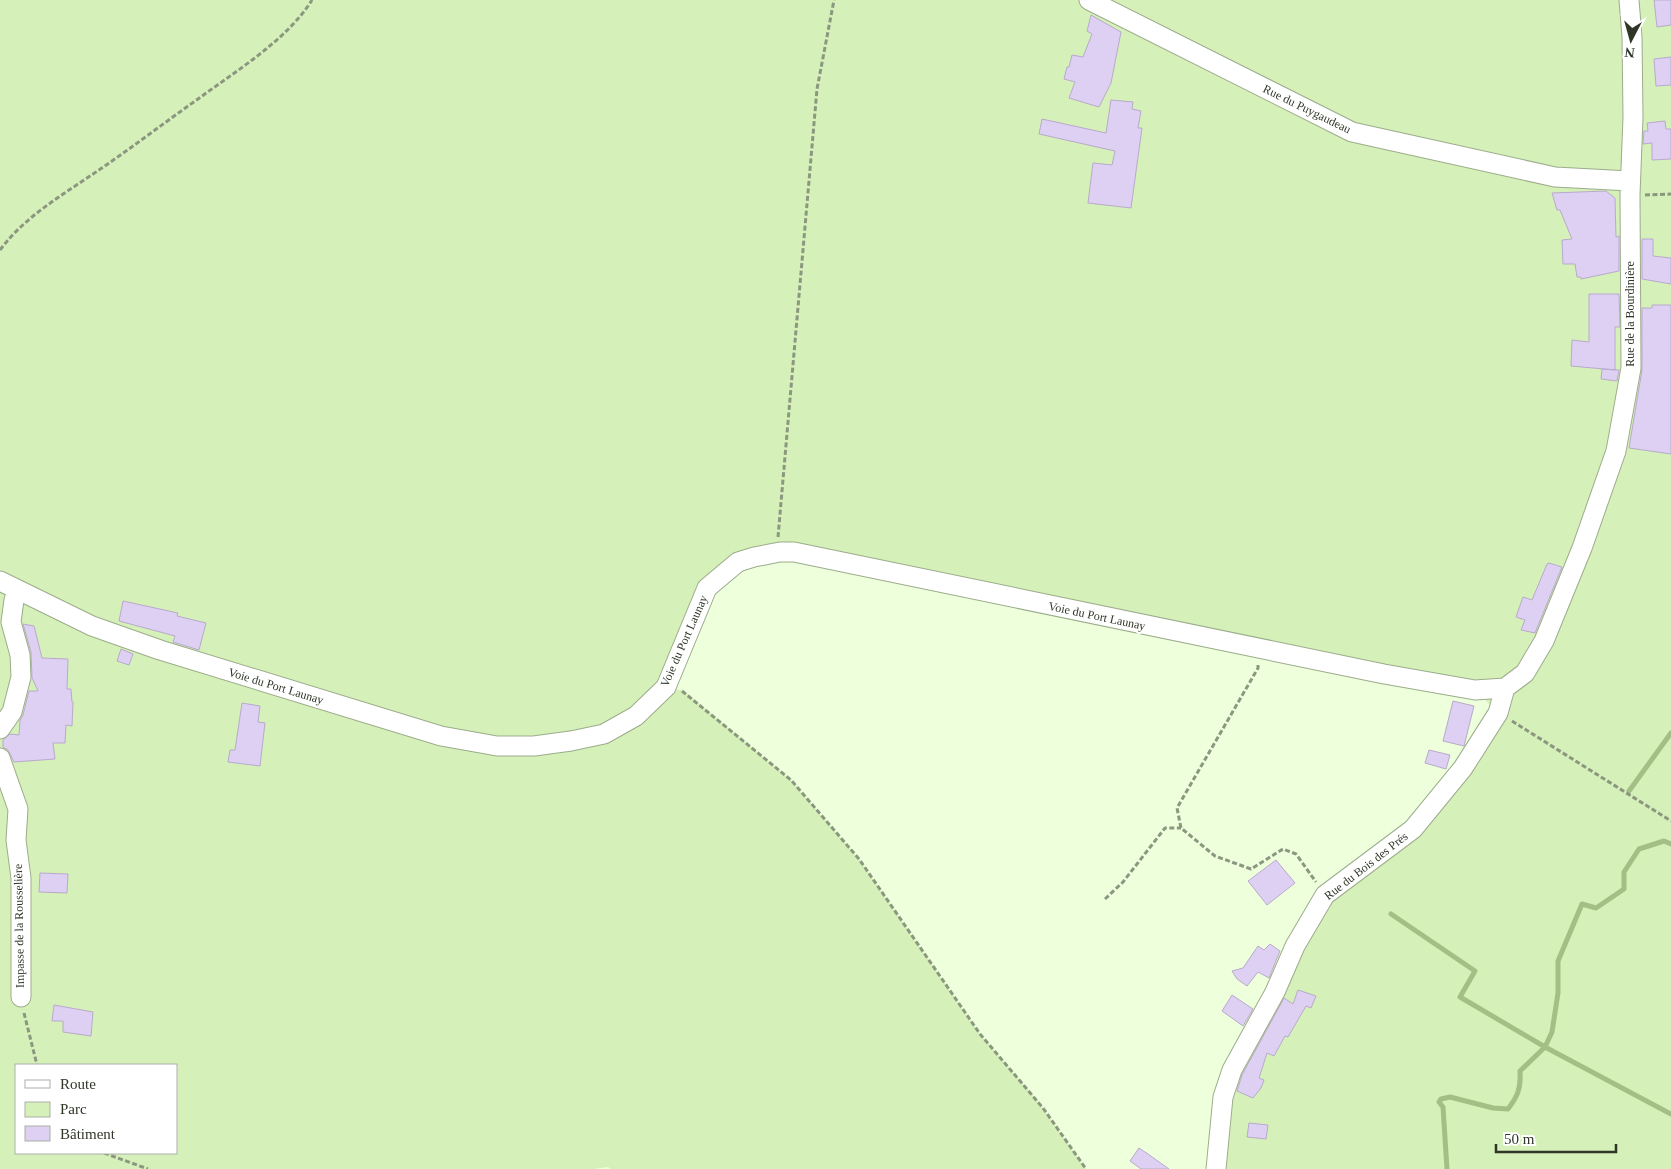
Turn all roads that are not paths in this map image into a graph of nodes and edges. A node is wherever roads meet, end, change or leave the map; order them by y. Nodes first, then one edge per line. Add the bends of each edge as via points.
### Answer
1 (1089, 0) edge
2 (1629, 0) edge
3 (1630, 188) junction
4 (0, 582) edge
5 (18, 590) junction
6 (1505, 688) junction
7 (0, 729) edge
8 (0, 758) edge
9 (21, 997) road end
10 (1216, 1169) edge

1 - 3 street, Rue du Puygaudeau via 1352,132 1555,177
2 - 3 street, Rue de la Bourdinière via 1634,117
3 - 6 street, Rue de la Bourdinière via 1631,368 1616,451 1582,548 1544,640 1525,672
4 - 5 street, Voie du Port Launay
5 - 6 street, Voie du Port Launay via 92,626 160,650 441,736 497,746 534,746 604,734 636,716 666,687 707,588 738,562 780,552 794,552 1384,674 1475,690
5 - 7 street via 11,622 20,655 21,677 12,712
6 - 10 street, Rue du Bois des Prés via 1498,713 1463,768 1413,829 1325,895 1232,1070 1223,1097
8 - 9 street, Impasse de la Rousselière via 18,809

